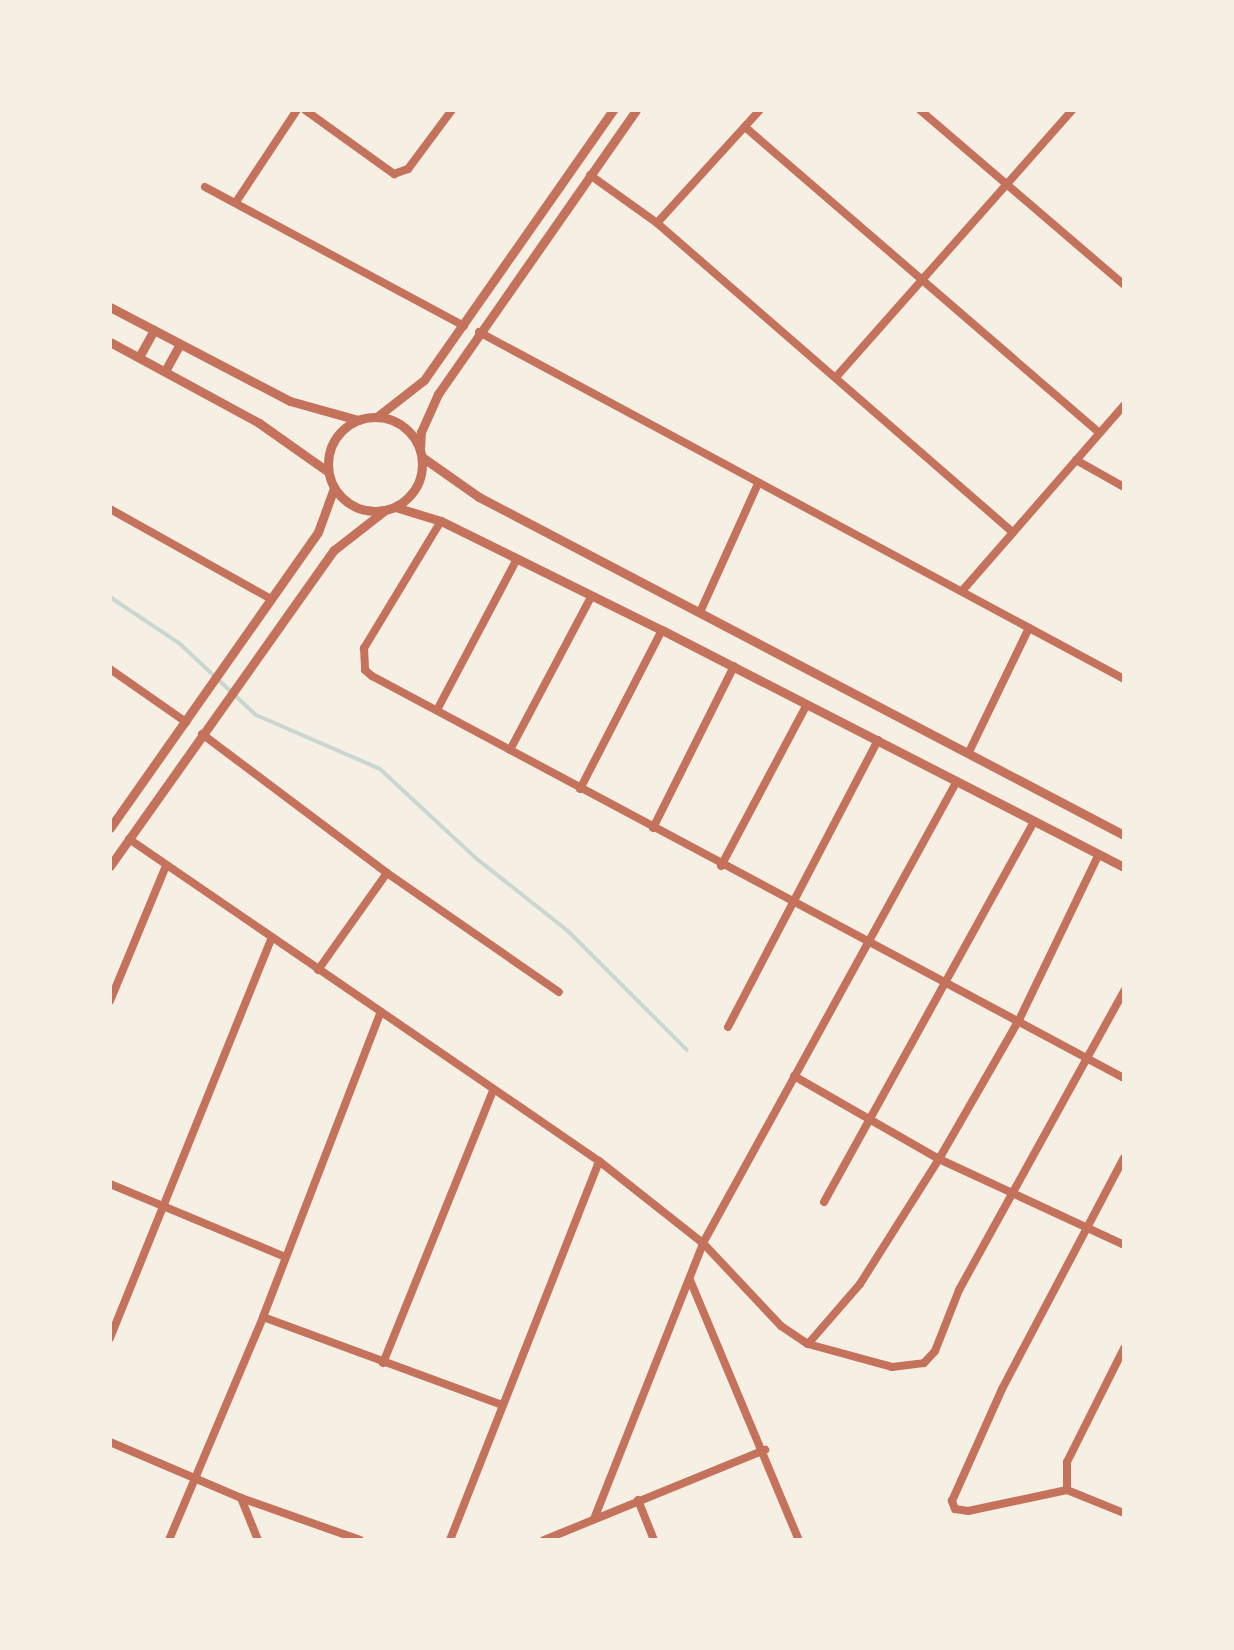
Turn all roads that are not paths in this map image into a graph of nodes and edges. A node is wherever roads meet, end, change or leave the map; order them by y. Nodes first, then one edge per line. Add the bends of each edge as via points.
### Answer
1 (297, 110) edge
2 (305, 110) edge
3 (452, 110) edge
4 (613, 110) edge
5 (636, 110) edge
6 (760, 110) edge
7 (920, 110) edge
8 (1072, 110) edge
9 (745, 127) junction
10 (590, 175) junction
11 (1007, 186) junction
12 (205, 187) dead end
13 (236, 202) junction
14 (657, 223) junction
15 (926, 282) junction
16 (1124, 285) edge
17 (110, 307) edge
18 (464, 326) junction
19 (154, 330) junction
20 (479, 332) junction
21 (110, 342) edge
22 (180, 344) junction
23 (139, 357) junction
24 (165, 371) junction
25 (837, 376) junction
26 (1124, 405) edge
27 (378, 416) junction
28 (358, 420) junction
29 (1099, 433) junction
30 (421, 453) junction
31 (1076, 460) junction
32 (327, 471) junction
33 (758, 484) junction
34 (1124, 487) edge
35 (334, 488) junction
36 (395, 507) junction
37 (110, 509) edge
38 (384, 511) junction
39 (441, 521) junction
40 (1011, 531) junction
41 (517, 559) junction
42 (962, 591) junction
43 (591, 597) junction
44 (271, 599) junction
45 (701, 610) junction
46 (1029, 628) junction
47 (662, 630) junction
48 (734, 666) junction
49 (110, 669) edge
50 (1124, 679) edge
51 (807, 704) junction
52 (437, 710) junction
53 (186, 722) junction
54 (202, 734) junction
55 (878, 740) junction
56 (510, 750) junction
57 (969, 752) junction
58 (957, 781) junction
59 (580, 789) junction
60 (1034, 821) junction
61 (111, 826) edge
62 (653, 828) junction
63 (1124, 835) edge
64 (129, 839) junction
65 (1099, 854) junction
66 (1123, 865) edge
67 (110, 866) edge
68 (166, 866) junction
69 (721, 866) junction
70 (387, 873) junction
71 (791, 903) junction
72 (272, 938) junction
73 (865, 942) junction
74 (318, 970) junction
75 (110, 972) edge
76 (120, 978) junction
77 (947, 983) junction
78 (1124, 991) edge
79 (559, 992) dead end
80 (110, 1001) edge
81 (380, 1013) junction
82 (1019, 1020) junction
83 (728, 1027) dead end
84 (1089, 1061) junction
85 (794, 1076) junction
86 (1124, 1078) edge
87 (493, 1091) junction
88 (870, 1121) junction
89 (1124, 1158) edge
90 (939, 1159) junction
91 (599, 1161) junction
92 (110, 1184) edge
93 (1014, 1197) junction
94 (824, 1202) dead end
95 (162, 1204) junction
96 (1084, 1228) junction
97 (703, 1243) junction
98 (1124, 1245) edge
99 (283, 1256) junction
100 (690, 1280) junction
101 (263, 1317) junction
102 (110, 1338) edge
103 (808, 1344) junction
104 (1124, 1348) edge
105 (383, 1363) junction
106 (500, 1404) junction
107 (110, 1442) edge
108 (765, 1450) junction
109 (195, 1477) junction
110 (1067, 1490) junction
111 (241, 1498) junction
112 (638, 1500) junction
113 (1124, 1513) edge
114 (594, 1519) junction
115 (169, 1540) edge
116 (258, 1540) edge
117 (360, 1540) edge
118 (450, 1540) edge
119 (544, 1540) edge
120 (654, 1540) edge
121 (799, 1540) edge

1 - 13 street
2 - 3 street via 394,174 408,169
4 - 18 street
5 - 10 street
6 - 9 street
7 - 11 street
8 - 11 street
9 - 14 street
9 - 15 street
10 - 14 street
10 - 20 street
11 - 15 street
11 - 16 street
12 - 13 street
13 - 18 street
14 - 25 street
15 - 25 street
15 - 29 street
17 - 19 street
18 - 27 street via 424,380
19 - 22 street
19 - 23 street
20 - 30 street via 426,418
20 - 33 street
21 - 23 street
22 - 24 street
22 - 28 street via 290,401
23 - 24 street
24 - 32 street via 259,423
25 - 40 street
26 - 29 street
27 - 28 street
27 - 30 street via 408,430
28 - 32 street via 333,440
29 - 31 street
30 - 36 street via 417,486
30 - 45 street via 479,497
31 - 34 street
31 - 40 street
32 - 35 street
33 - 42 street
33 - 45 street
35 - 38 street via 361,509
35 - 44 street via 318,532
36 - 38 street
36 - 39 street
37 - 44 street
38 - 54 street via 334,550
39 - 41 street
39 - 52 street via 364,648 365,670
40 - 42 street
41 - 43 street
41 - 52 street
42 - 46 street
43 - 47 street
43 - 56 street
44 - 53 street
45 - 57 street
46 - 50 street
46 - 57 street
47 - 48 street
47 - 59 street
48 - 51 street
48 - 62 street
49 - 53 street
51 - 55 street
51 - 69 street
52 - 56 street
53 - 61 street
54 - 64 street
54 - 70 street
55 - 58 street
55 - 71 street
56 - 59 street
57 - 63 street
58 - 60 street
58 - 73 street
59 - 62 street
60 - 65 street
60 - 77 street
62 - 69 street
64 - 67 street
64 - 68 street
65 - 66 street
65 - 82 street
68 - 72 street
68 - 76 street
69 - 71 street
70 - 74 street
70 - 79 street
71 - 73 street
71 - 83 street
72 - 74 street
72 - 95 street
73 - 77 street
73 - 85 street
74 - 81 street
75 - 76 street
76 - 80 street
77 - 82 street
77 - 88 street
78 - 84 street
81 - 87 street
81 - 99 street
82 - 84 street
82 - 90 street
84 - 86 street
84 - 93 street
85 - 88 street
85 - 97 street
87 - 91 street
87 - 105 street
88 - 90 street
88 - 94 street
89 - 96 street
90 - 93 street
90 - 103 street via 860,1284
91 - 97 street
91 - 106 street
92 - 95 street
93 - 96 street
93 - 103 street via 959,1290 930,1359 905,1367 857,1360
95 - 99 street
95 - 102 street
96 - 98 street
96 - 110 street via 960,1478 953,1505 968,1511
97 - 100 street
97 - 103 street via 781,1326
99 - 101 street
100 - 108 street
100 - 114 street
101 - 105 street
101 - 109 street
104 - 110 street via 1067,1462
105 - 106 street
106 - 118 street
107 - 109 street
108 - 112 street
108 - 121 street
109 - 111 street
109 - 115 street
110 - 113 street
111 - 116 street
111 - 117 street
112 - 114 street
112 - 120 street
114 - 119 street

